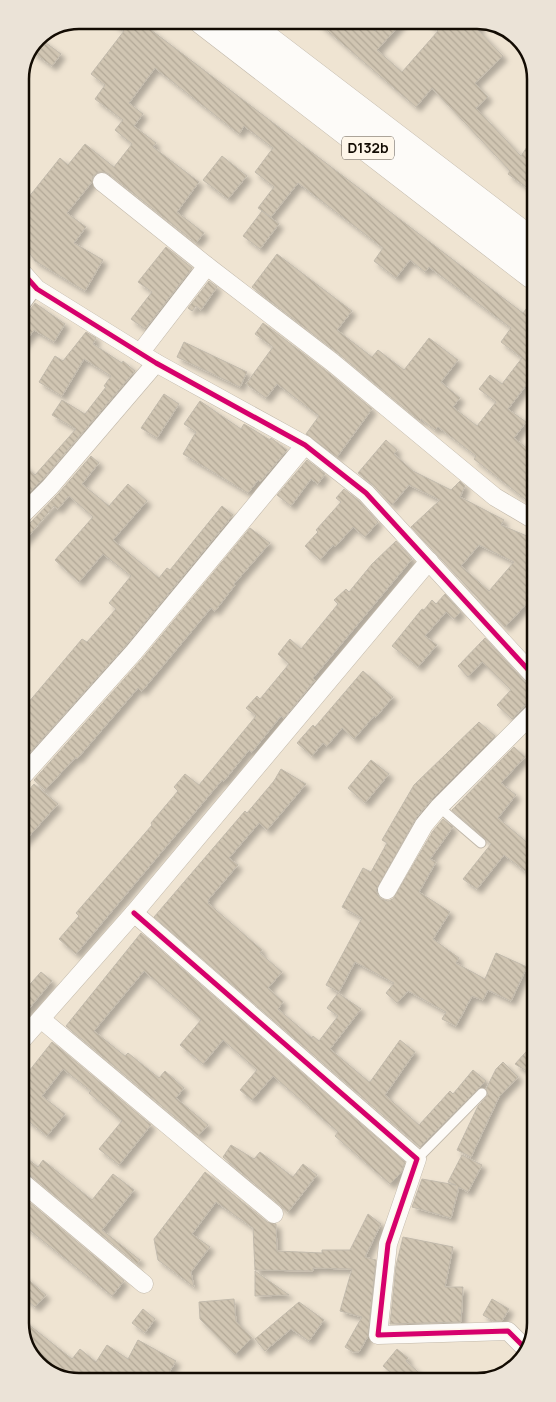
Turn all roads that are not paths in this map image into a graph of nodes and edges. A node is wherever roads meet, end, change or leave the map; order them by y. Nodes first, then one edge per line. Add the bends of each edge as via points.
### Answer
1 (214, 29) edge
2 (260, 29) edge
3 (102, 182) dead end
4 (527, 238) edge
5 (207, 266) junction
6 (527, 270) edge
7 (29, 281) edge
8 (37, 289) junction
9 (29, 300) edge
10 (140, 353) junction
11 (156, 363) junction
12 (305, 446) junction
13 (29, 508) edge
14 (527, 516) edge
15 (429, 561) junction
16 (527, 668) edge
17 (527, 718) edge
18 (29, 769) edge
19 (439, 807) junction
20 (480, 843) dead end
21 (387, 890) dead end
22 (134, 913) junction
23 (41, 1019) junction
24 (29, 1032) edge
25 (482, 1093) dead end
26 (417, 1159) junction
27 (29, 1188) edge
28 (274, 1214) dead end
29 (144, 1284) dead end
30 (522, 1345) edge

1 - 6 main road, D132b
2 - 4 main road, D132b
3 - 5 street
5 - 10 street
5 - 14 street via 332,362 495,497
7 - 8 street
8 - 9 lane
8 - 10 street
10 - 11 street
11 - 12 street
11 - 13 street
12 - 15 street via 366,493
12 - 18 street via 134,652
15 - 16 street
15 - 22 street
17 - 19 street
19 - 20 lane
19 - 21 street via 424,825
22 - 23 street
22 - 26 street
23 - 24 street
23 - 28 street
25 - 26 lane
26 - 30 street via 388,1244 378,1335 508,1331
27 - 29 street

